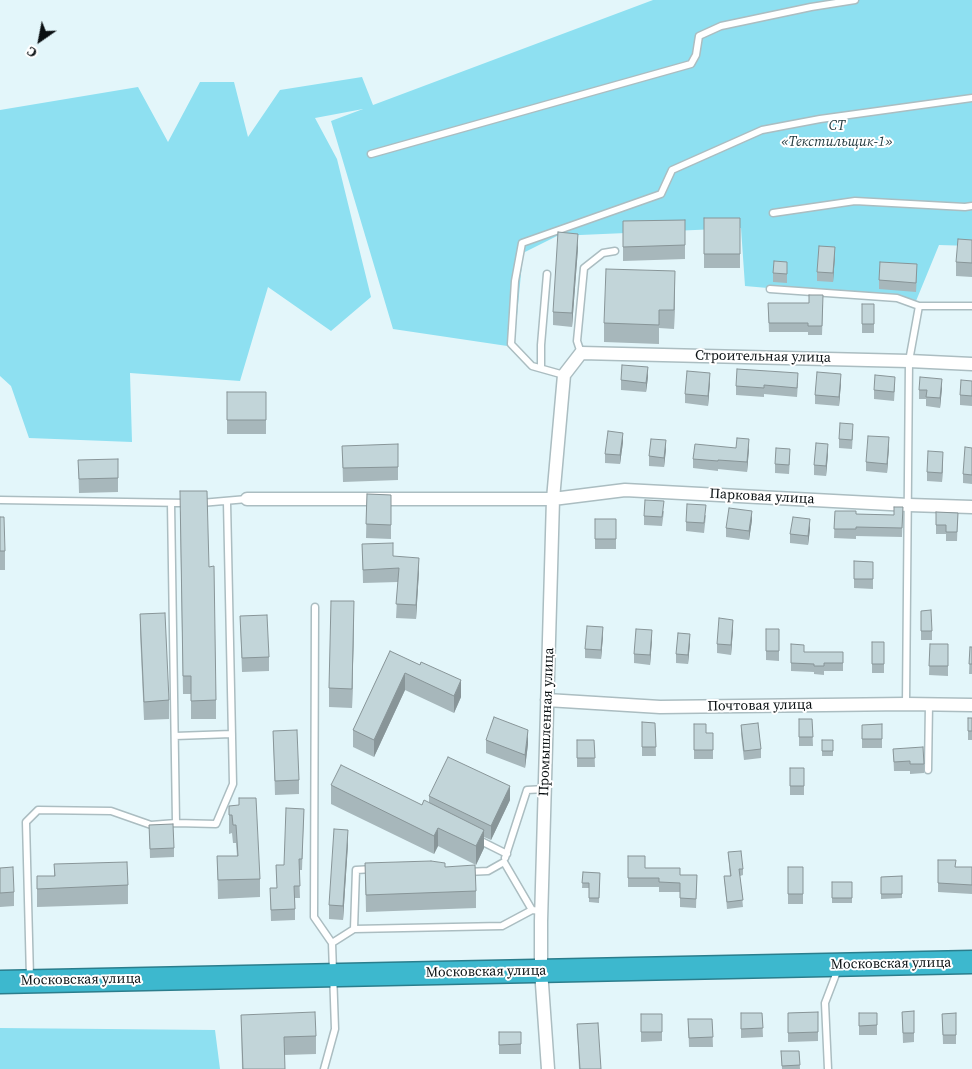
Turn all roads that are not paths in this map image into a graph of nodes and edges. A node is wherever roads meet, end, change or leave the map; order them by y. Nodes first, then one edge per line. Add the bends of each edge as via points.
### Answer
1 (855, 0) edge
2 (972, 98) edge
3 (371, 154) dead end
4 (972, 206) edge
5 (773, 213) dead end
6 (615, 251) dead end
7 (547, 274) dead end
8 (770, 288) dead end
9 (919, 306) junction
10 (972, 306) edge
11 (581, 353) junction
12 (909, 361) junction
13 (972, 364) edge
14 (541, 368) junction
15 (564, 375) junction
16 (247, 499) joint
17 (553, 499) junction
18 (0, 500) edge
19 (227, 502) junction
20 (171, 503) junction
21 (909, 506) junction
22 (972, 507) edge
23 (315, 606) dead end
24 (547, 700) junction
25 (906, 704) junction
26 (929, 704) junction
27 (972, 705) edge
28 (232, 734) junction
29 (175, 736) junction
30 (928, 770) dead end
31 (545, 789) junction
32 (176, 823) junction
33 (472, 837) edge
34 (507, 854) junction
35 (504, 862) junction
36 (376, 868) edge
37 (460, 873) edge
38 (536, 911) junction
39 (354, 929) junction
40 (332, 943) junction
41 (972, 962) edge
42 (839, 965) junction
43 (541, 970) junction
44 (332, 976) junction
45 (30, 981) junction
46 (0, 982) edge
47 (324, 1069) edge
48 (548, 1069) edge
49 (828, 1069) edge

1 - 3 lane via 721,26 699,36 691,64
2 - 14 lane via 762,130 672,170 661,194 522,243 515,281 511,344 532,366
4 - 5 lane via 855,201
6 - 11 lane via 603,253 584,268 577,341
7 - 14 lane
8 - 9 lane via 897,298
9 - 10 lane
9 - 12 lane
11 - 12 street, Строительная улица
11 - 15 street
12 - 13 street, Строительная улица
12 - 21 lane
14 - 15 lane
15 - 17 street, Промышленная улица
16 - 17 street, Парковая улица
16 - 19 lane
17 - 21 street, Парковая улица via 625,490
17 - 24 street, Промышленная улица
18 - 20 lane
19 - 20 lane
19 - 28 lane
20 - 29 lane
21 - 22 street, Парковая улица
21 - 25 lane
23 - 40 lane via 314,917
24 - 25 street, Почтовая улица via 660,707
24 - 31 street, Промышленная улица
25 - 26 street, Почтовая улица
26 - 27 street, Почтовая улица
26 - 30 lane
28 - 29 lane
28 - 32 lane via 233,784 216,824
29 - 32 lane
31 - 34 lane via 527,790
31 - 38 street, Промышленная улица
32 - 45 lane via 151,825 110,811 56,810 38,810 26,822
33 - 34 lane
34 - 35 lane
35 - 37 lane via 488,870
35 - 38 lane
36 - 39 lane via 356,870
38 - 39 lane via 502,926
38 - 43 street, Промышленная улица
39 - 40 lane
40 - 44 lane
41 - 42 highway, Московская улица
42 - 43 highway, Московская улица
42 - 49 lane via 825,1003
43 - 44 highway, Московская улица
43 - 48 street, Промышленная улица
44 - 45 highway, Московская улица
44 - 47 lane via 335,1028
45 - 46 highway, Московская улица

